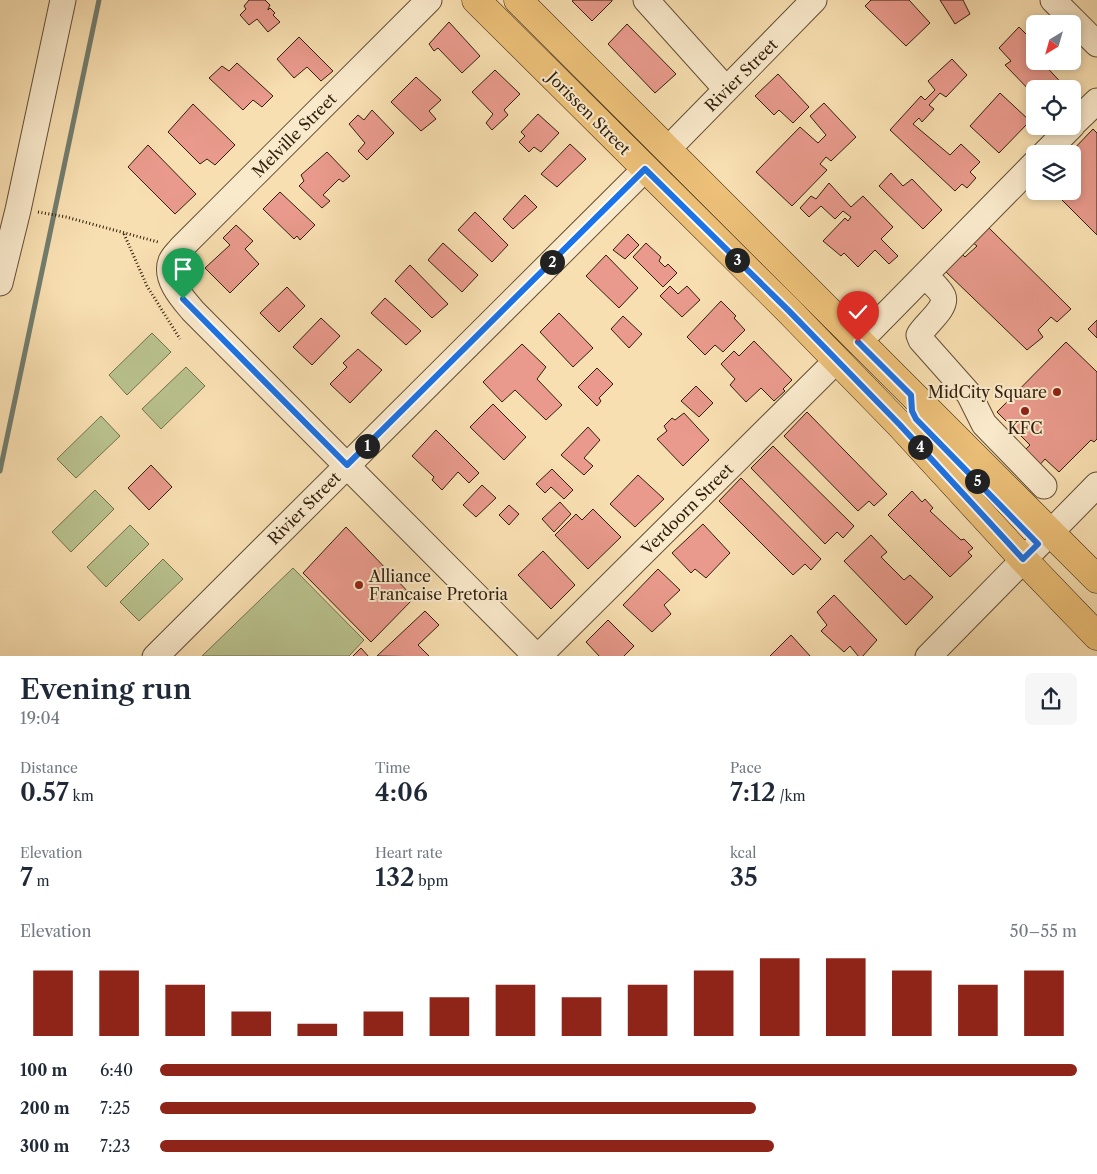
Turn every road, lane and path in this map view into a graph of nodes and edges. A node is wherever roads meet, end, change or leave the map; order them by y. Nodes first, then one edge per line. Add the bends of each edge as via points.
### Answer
1 (63, 0) edge
2 (429, 0) edge
3 (476, 0) edge
4 (489, 0) edge
5 (502, 0) edge
6 (518, 0) edge
7 (646, 0) edge
8 (814, 0) edge
9 (1053, 0) edge
10 (1097, 44) edge
11 (726, 89) junction
12 (1097, 101) edge
13 (1081, 117) edge
14 (1063, 135) edge
15 (1053, 145) edge
16 (667, 150) junction
17 (645, 169) junction
18 (1026, 172) edge
19 (40, 212) dead end
20 (5, 246) edge
21 (181, 248) junction
22 (924, 275) junction
23 (0, 283) edge
24 (858, 342) junction
25 (836, 360) junction
26 (912, 403) junction
27 (984, 424) junction
28 (963, 446) junction
29 (347, 465) junction
30 (1097, 485) edge
31 (1044, 486) dead end
32 (1036, 547) junction
33 (1097, 579) edge
34 (1097, 593) edge
35 (1097, 611) edge
36 (1097, 629) edge
37 (1097, 636) edge
38 (155, 656) edge
39 (537, 656) edge
40 (928, 656) edge

1 - 20 street
2 - 21 street, Melville Street
3 - 17 main road, Jorissen Street
4 - 32 street, Jorissen Street
5 - 26 street, Jorissen Street
6 - 16 main road, Jorissen Street
7 - 11 street
8 - 11 street, Rivier Street
9 - 10 street
11 - 16 street, Rivier Street
12 - 13 street
14 - 15 street
16 - 24 main road, Jorissen Street
17 - 25 main road, Jorissen Street
17 - 29 street, Rivier Street
18 - 22 street
19 - 21 path
20 - 23 street
21 - 29 street, Melville Street via 171,261 175,288 193,311
22 - 24 street
22 - 27 street via 942,295 944,302 922,330 921,340 969,394
24 - 26 main road, Jorissen Street
25 - 32 main road, Jorissen Street via 900,425
25 - 39 street, Verdoorn Street
26 - 28 main road, Jorissen Street
26 - 32 main road via 916,419
27 - 28 street
27 - 31 street
28 - 32 main road, Jorissen Street
29 - 38 street, Rivier Street
29 - 39 street
30 - 32 street
32 - 33 main road, Jorissen Street
32 - 34 street, Jorissen Street
32 - 35 main road
32 - 36 street, Jorissen Street
32 - 37 main road, Jorissen Street
32 - 40 street

